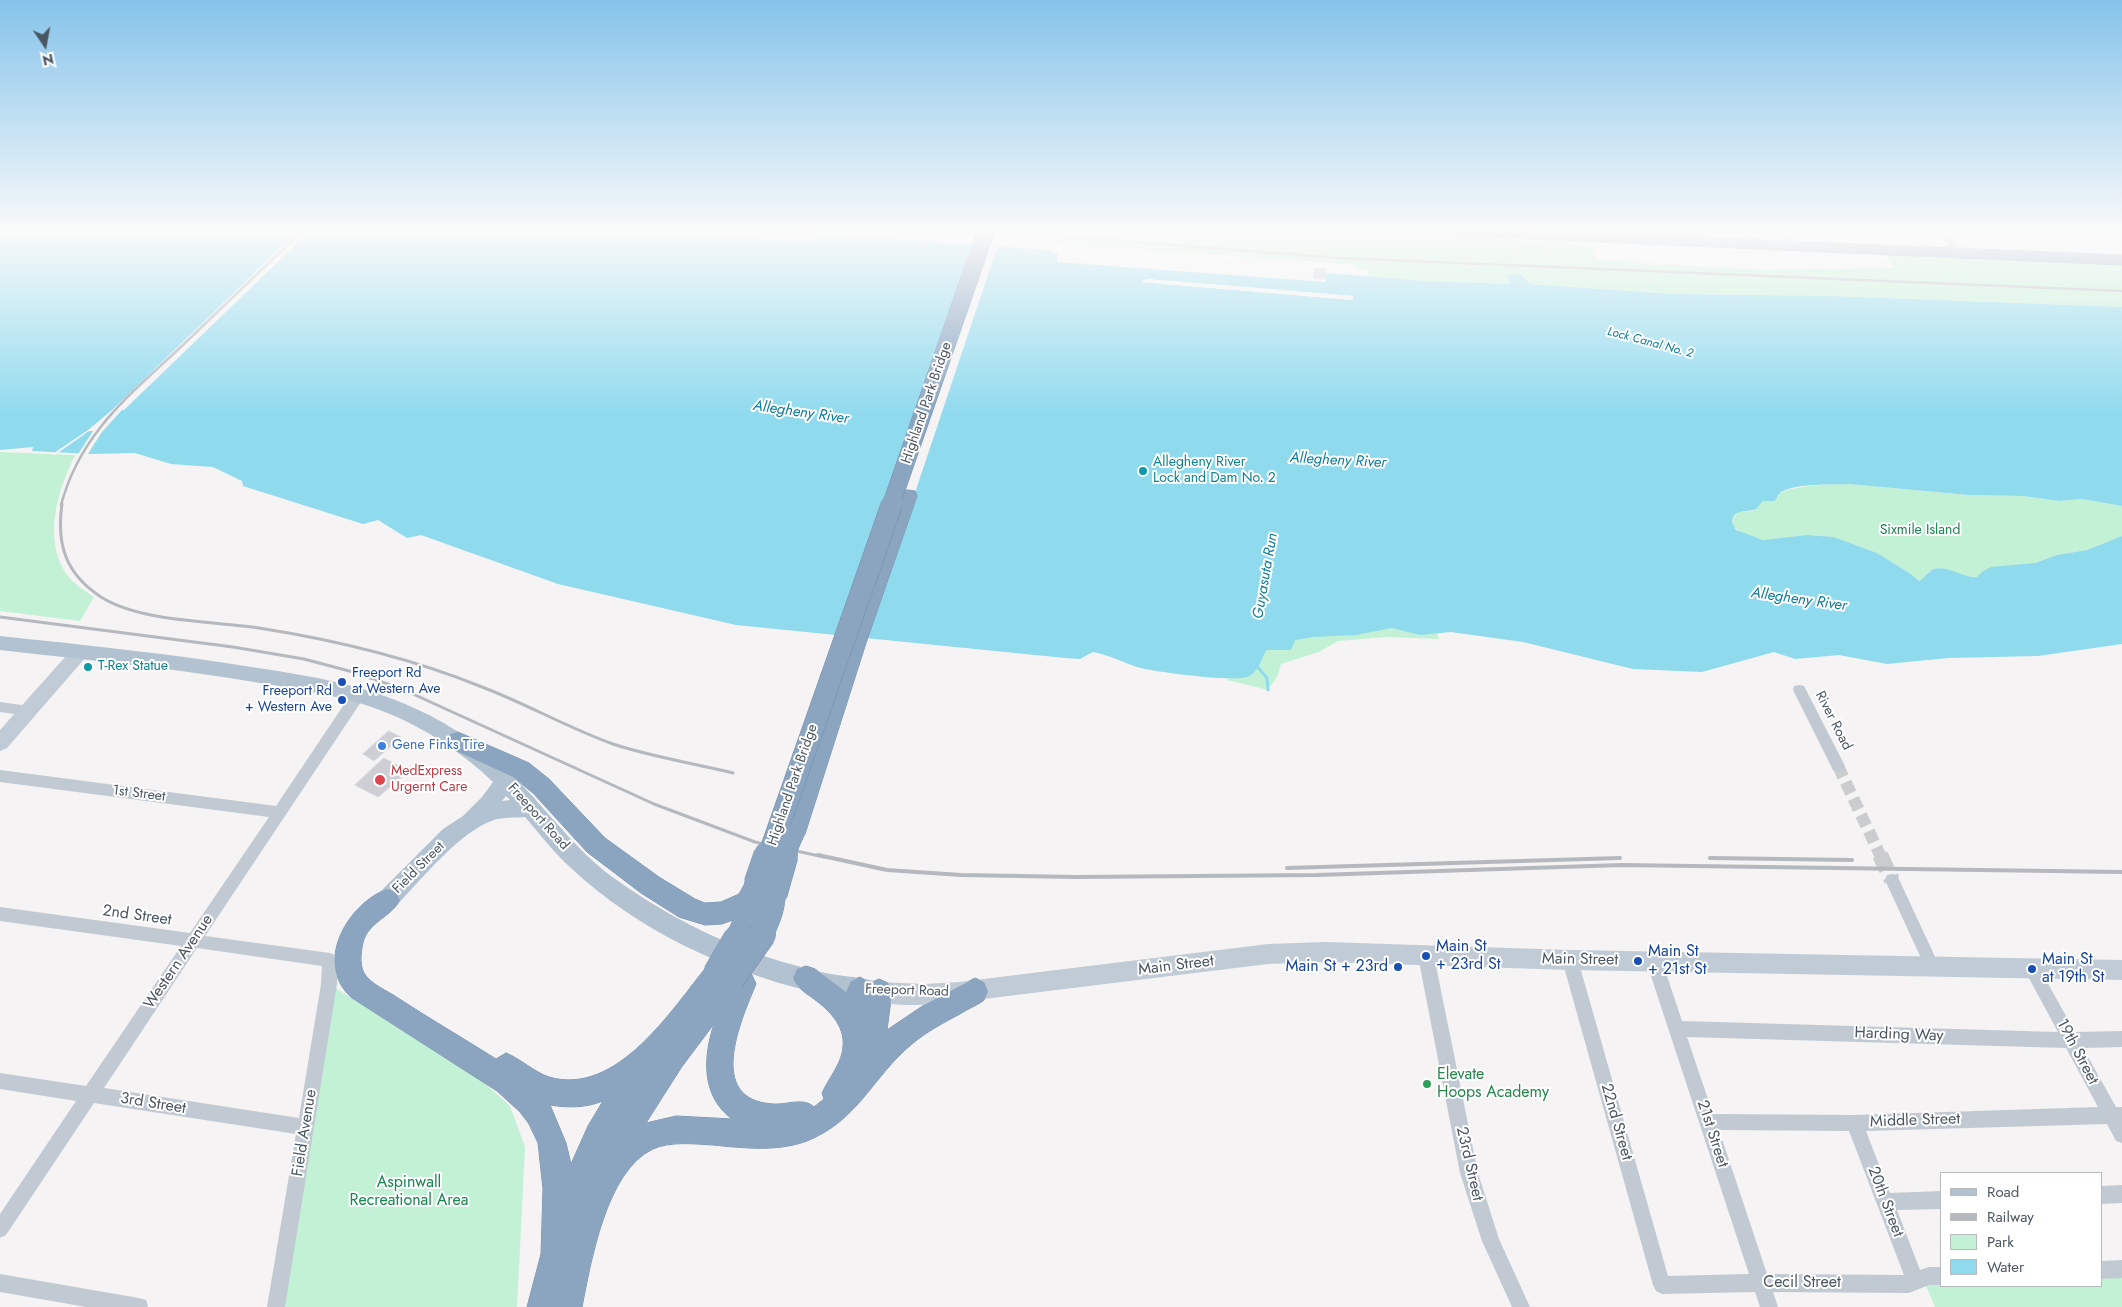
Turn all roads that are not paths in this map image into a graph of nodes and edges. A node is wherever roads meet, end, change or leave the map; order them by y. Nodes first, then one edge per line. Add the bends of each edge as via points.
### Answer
1 (965, 292) edge
2 (975, 292) edge
3 (0, 643) edge
4 (80, 652) junction
5 (1800, 690) dead end
6 (358, 695) junction
7 (0, 707) edge
8 (29, 711) junction
9 (458, 741) junction
10 (0, 743) edge
11 (1838, 766) tunnel mouth
12 (0, 776) edge
13 (505, 781) junction
14 (530, 808) junction
15 (279, 812) junction
16 (470, 822) junction
17 (451, 836) junction
18 (1892, 880) tunnel mouth
19 (765, 889) junction
20 (387, 900) junction
21 (0, 914) edge
22 (193, 941) junction
23 (1426, 956) junction
24 (329, 959) joint
25 (1570, 960) junction
26 (1654, 961) junction
27 (1932, 966) junction
28 (2032, 969) junction
29 (2122, 970) edge
30 (806, 978) junction
31 (730, 979) junction
32 (1069, 980) joint
33 (984, 990) junction
34 (870, 991) junction
35 (854, 1027) junction
36 (1676, 1029) junction
37 (2122, 1039) edge
38 (664, 1040) junction
39 (2070, 1040) junction
40 (862, 1080) junction
41 (0, 1081) edge
42 (90, 1094) junction
43 (2117, 1115) edge
44 (1709, 1122) junction
45 (1854, 1123) junction
46 (306, 1127) junction
47 (2122, 1134) edge
48 (2122, 1194) edge
49 (2102, 1195) edge
50 (1940, 1200) edge
51 (1884, 1202) junction
52 (592, 1203) junction
53 (0, 1229) edge
54 (555, 1252) junction
55 (2122, 1269) edge
56 (2102, 1270) edge
57 (1940, 1276) edge
58 (0, 1282) edge
59 (1916, 1282) junction
60 (1760, 1283) junction
61 (1662, 1285) joint
62 (139, 1307) edge
63 (276, 1307) edge
64 (543, 1307) edge
65 (566, 1307) edge
66 (1521, 1307) edge
67 (1769, 1307) edge

1 - 19 highway, Highland Park Bridge, bridge via 808,747
2 - 19 highway, Highland Park Bridge, bridge via 782,860
3 - 4 main road, Freeport Road
4 - 6 main road, Freeport Road via 220,668
4 - 8 main road
5 - 11 street, River Road
6 - 9 main road, Freeport Road via 407,713
6 - 15 street, Western Avenue
7 - 8 street
8 - 10 main road
9 - 13 main road, Freeport Road
9 - 19 highway via 521,770 541,786 596,845 688,908 705,914 722,913 748,902
12 - 15 street, 1st Street
13 - 14 main road, Freeport Road
13 - 16 main road, Field Street via 490,803
13 - 17 main road, Field Street via 485,796
14 - 16 main road via 495,810
14 - 30 main road, Freeport Road via 579,862 638,908 736,957
15 - 22 street, Western Avenue
16 - 17 main road, Field Street
17 - 20 main road, Field Street
18 - 27 street
19 - 31 highway, Highland Park Bridge via 756,895 754,960
20 - 38 highway via 364,944 362,958 367,974 379,987 531,1083 551,1091 573,1094 600,1089 645,1060
20 - 54 highway via 367,914 351,939 349,969 355,983 510,1084 532,1104 547,1128 556,1159 558,1212
21 - 22 street, 2nd Street
22 - 24 street, 2nd Street
22 - 42 street, Western Avenue
23 - 25 main road, Main Street
23 - 32 main road, Main Street via 1326,952 1268,954
23 - 66 street, 23rd Street via 1469,1173 1491,1241
24 - 46 street, Field Avenue via 329,984
25 - 26 main road, Main Street
25 - 61 street, 22nd Street
26 - 27 main road, Main Street
26 - 36 street, 21st Street
27 - 28 main road, Main Street
28 - 29 main road, Main Street
28 - 39 street, 19th Street
30 - 34 main road, Freeport Road
30 - 35 highway via 847,1011
31 - 35 highway via 719,1061 728,1097 744,1111 763,1118 788,1119 815,1112 834,1096 847,1079 857,1046
31 - 38 highway
31 - 52 highway via 633,1114 605,1167
32 - 33 main road, Freeport Road
33 - 34 main road, Freeport Road via 924,994
33 - 40 highway via 911,1027 878,1058
34 - 35 highway
34 - 40 highway via 870,1054
36 - 39 street, Harding Way
36 - 44 street, 21st Street
37 - 39 street, Harding Way
38 - 54 highway via 612,1114 588,1159
39 - 43 street, 19th Street
40 - 52 highway via 827,1115 790,1132 766,1135 679,1130 654,1134 622,1156
41 - 42 street, 3rd Street
42 - 46 street, 3rd Street
42 - 53 street, Western Avenue
43 - 45 street, Middle Street
43 - 47 street, 19th Street
44 - 45 street, Middle Street
44 - 60 street, 21st Street
45 - 51 street, 20th Street
46 - 63 street, Field Avenue
48 - 49 street
50 - 51 street
51 - 59 street, 20th Street
52 - 65 highway
54 - 64 highway
55 - 56 street
57 - 59 street, Cecil Street via 1929,1276
58 - 62 street
59 - 60 street, Cecil Street
60 - 61 street, Cecil Street
60 - 67 street, 21st Street

